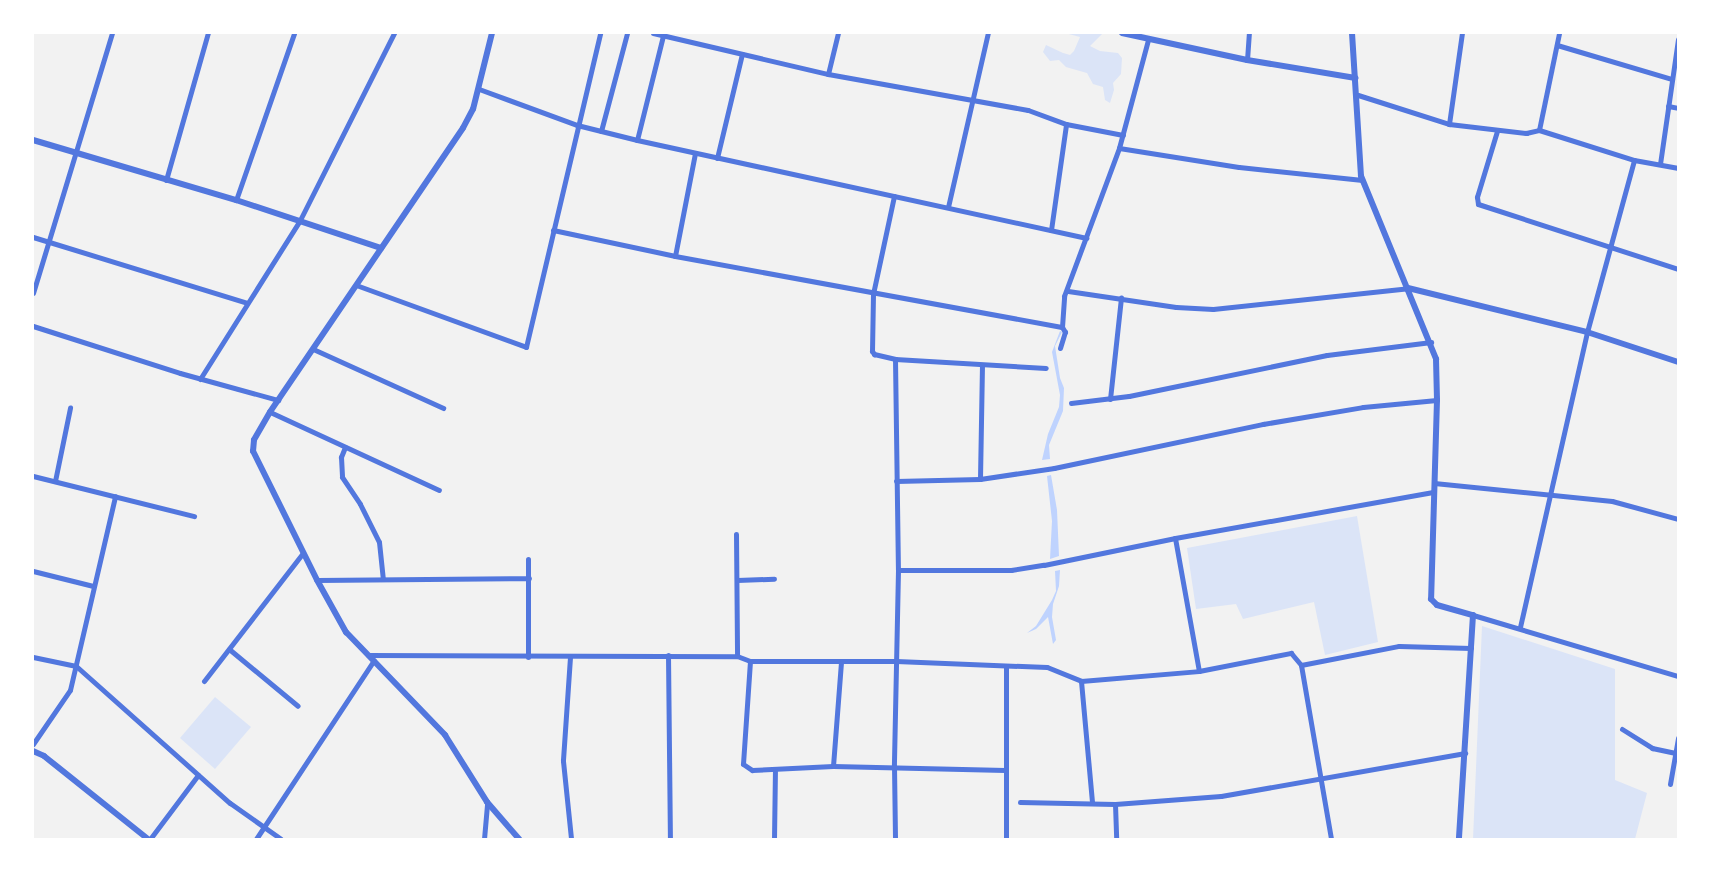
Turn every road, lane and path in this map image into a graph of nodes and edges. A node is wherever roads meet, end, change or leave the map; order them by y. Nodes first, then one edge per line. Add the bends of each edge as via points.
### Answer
1 (112, 33) edge
2 (208, 33) edge
3 (294, 33) edge
4 (394, 33) edge
5 (492, 33) edge
6 (600, 33) edge
7 (627, 33) edge
8 (653, 33) edge
9 (838, 33) edge
10 (988, 33) edge
11 (1122, 33) edge
12 (1249, 33) edge
13 (1352, 33) edge
14 (1462, 33) edge
15 (1559, 33) edge
16 (663, 36) junction
17 (1678, 39) edge
18 (1148, 40) junction
19 (1557, 45) junction
20 (742, 54) junction
21 (1247, 60) junction
22 (828, 74) junction
23 (1353, 77) junction
24 (1672, 79) junction
25 (478, 89) junction
26 (1361, 96) junction
27 (971, 101) junction
28 (1668, 106) junction
29 (1678, 108) edge
30 (1066, 124) junction
31 (1449, 124) junction
32 (577, 125) junction
33 (1539, 130) junction
34 (601, 131) junction
35 (1497, 131) junction
36 (1123, 135) junction
37 (33, 140) edge
38 (637, 140) junction
39 (1119, 148) junction
40 (75, 153) junction
41 (695, 153) junction
42 (717, 158) junction
43 (1634, 160) junction
44 (1660, 164) junction
45 (1678, 168) edge
46 (166, 180) junction
47 (1362, 180) junction
48 (894, 196) junction
49 (236, 200) junction
50 (948, 207) junction
51 (299, 222) junction
52 (553, 230) junction
53 (1051, 230) junction
54 (33, 237) edge
55 (1086, 238) junction
56 (48, 241) junction
57 (1611, 246) junction
58 (381, 248) junction
59 (675, 256) junction
60 (1678, 269) edge
61 (356, 285) junction
62 (1408, 288) junction
63 (1068, 291) junction
64 (33, 293) edge
65 (873, 294) junction
66 (1121, 298) junction
67 (247, 303) junction
68 (33, 326) edge
69 (1062, 327) junction
70 (1587, 332) junction
71 (1431, 342) junction
72 (1060, 348) dead end
73 (313, 349) junction
74 (895, 358) junction
75 (1678, 362) edge
76 (982, 365) junction
77 (1046, 368) dead end
78 (200, 379) junction
79 (1110, 399) junction
80 (278, 400) junction
81 (1437, 400) junction
82 (1071, 403) dead end
83 (70, 408) dead end
84 (443, 408) dead end
85 (270, 412) junction
86 (345, 447) junction
87 (33, 476) edge
88 (980, 478) junction
89 (55, 481) junction
90 (896, 481) junction
91 (1434, 483) junction
92 (439, 490) dead end
93 (1433, 492) junction
94 (1552, 495) junction
95 (115, 496) junction
96 (194, 516) dead end
97 (1678, 519) edge
98 (736, 534) dead end
99 (1175, 538) junction
100 (303, 552) junction
101 (528, 559) dead end
102 (898, 570) junction
103 (33, 571) edge
104 (383, 578) junction
105 (529, 578) junction
106 (774, 579) dead end
107 (317, 580) junction
108 (737, 580) junction
109 (93, 586) junction
110 (1473, 615) junction
111 (1520, 627) junction
112 (1471, 648) junction
113 (229, 649) junction
114 (668, 655) junction
115 (737, 656) junction
116 (33, 657) edge
117 (528, 657) junction
118 (570, 657) junction
119 (371, 658) junction
120 (750, 661) junction
121 (896, 661) junction
122 (842, 663) junction
123 (1301, 665) junction
124 (76, 666) junction
125 (1006, 666) junction
126 (1199, 671) junction
127 (1678, 676) edge
128 (204, 681) dead end
129 (1082, 681) junction
130 (298, 706) dead end
131 (1622, 729) dead end
132 (1678, 738) edge
133 (33, 744) edge
134 (33, 751) edge
135 (1465, 753) junction
136 (1676, 753) junction
137 (833, 766) junction
138 (894, 766) junction
139 (1005, 770) junction
140 (775, 771) junction
141 (198, 775) junction
142 (1321, 780) junction
143 (1671, 784) dead end
144 (487, 802) junction
145 (1020, 802) dead end
146 (1092, 802) junction
147 (1115, 804) junction
148 (263, 827) junction
149 (149, 839) edge
150 (256, 839) edge
151 (281, 839) edge
152 (484, 839) edge
153 (519, 839) edge
154 (571, 839) edge
155 (670, 839) edge
156 (774, 839) edge
157 (895, 839) edge
158 (1006, 839) edge
159 (1116, 839) edge
160 (1331, 839) edge
161 (1459, 839) edge

1 - 40 street
2 - 46 street
3 - 49 street
4 - 51 street
5 - 25 street
6 - 32 street
7 - 34 street
8 - 16 street
9 - 22 street
10 - 27 street
11 - 18 street
12 - 21 street
13 - 23 street
14 - 31 street
15 - 19 street
16 - 20 street
16 - 38 street
17 - 24 street
18 - 21 street
18 - 36 street
19 - 24 street
19 - 33 street
20 - 22 street
20 - 42 street
21 - 23 street
22 - 27 street
23 - 26 street
24 - 28 street
25 - 32 street
25 - 58 street via 463,128
26 - 31 street
26 - 47 street
27 - 30 street via 1028,110
27 - 50 street
28 - 29 street
28 - 44 street
30 - 36 street
30 - 53 street
31 - 35 street
32 - 34 street
32 - 52 street
33 - 35 street
33 - 43 street
34 - 38 street
35 - 57 street via 1478,204
36 - 39 street
37 - 40 street
38 - 41 street
39 - 47 street via 1248,169
39 - 55 street
40 - 46 street
40 - 56 street
41 - 42 street
41 - 59 street
42 - 48 street
43 - 44 street
43 - 57 street
44 - 45 street
46 - 49 street
47 - 62 street
48 - 50 street
48 - 65 street
49 - 51 street
50 - 53 street
51 - 58 street
51 - 67 street
52 - 59 street
52 - 61 street via 526,347
53 - 55 street
54 - 56 street
55 - 63 street
56 - 64 street
56 - 67 street
57 - 60 street
57 - 70 street
58 - 61 street
59 - 65 street
61 - 73 street
62 - 66 street via 1213,309
62 - 70 street
62 - 71 street
63 - 66 street
63 - 69 street via 1064,296
65 - 69 street
65 - 74 street via 872,351 877,356
66 - 79 street
67 - 78 street
68 - 78 street
69 - 72 street via 1065,332
70 - 75 street
70 - 94 street
71 - 79 street via 1327,355
71 - 81 street via 1436,359
73 - 80 street
73 - 84 street
74 - 76 street
74 - 90 street
76 - 77 street
76 - 88 street
78 - 80 street
79 - 82 street
80 - 85 street
81 - 88 street via 1364,407 1241,428 1054,468
81 - 91 street
83 - 89 street
85 - 86 street
85 - 100 street via 254,440 253,452
86 - 92 street
86 - 104 street via 342,477 380,542
87 - 89 street
88 - 90 street
89 - 95 street
90 - 102 street
91 - 93 street
91 - 94 street
93 - 99 street
93 - 110 street via 1431,598 1437,605
94 - 97 street via 1612,501
94 - 111 street
95 - 96 street
95 - 109 street
98 - 108 street
99 - 102 street via 1011,570
99 - 126 street
100 - 107 street
100 - 113 street
101 - 105 street
102 - 121 street
103 - 109 street
104 - 105 street
104 - 107 street
105 - 117 street
106 - 108 street
107 - 119 street via 346,632
108 - 115 street
109 - 124 street
110 - 111 street
110 - 112 street
111 - 127 street
112 - 123 street via 1399,646
112 - 135 street
113 - 128 street
113 - 130 street
114 - 115 street
114 - 118 street
114 - 155 street
115 - 120 street
116 - 124 street
117 - 118 street
117 - 119 street
118 - 154 street via 563,761
119 - 144 street via 445,735
119 - 148 street
120 - 122 street
120 - 140 street via 743,764 752,770
121 - 122 street
121 - 125 street
121 - 138 street
122 - 137 street
123 - 126 street via 1291,653
123 - 142 street
124 - 133 street via 70,690
124 - 141 street
125 - 129 street via 1047,667
125 - 139 street
126 - 129 street
129 - 146 street
131 - 136 street via 1652,748
132 - 136 street
134 - 149 street
135 - 142 street
135 - 161 street
136 - 143 street
137 - 138 street
137 - 140 street
138 - 139 street
138 - 157 street
139 - 158 street
140 - 156 street
141 - 148 street
141 - 149 street
142 - 147 street via 1221,796
142 - 160 street
144 - 152 street
144 - 153 street
145 - 146 street
146 - 147 street
147 - 159 street
148 - 150 street
148 - 151 street

